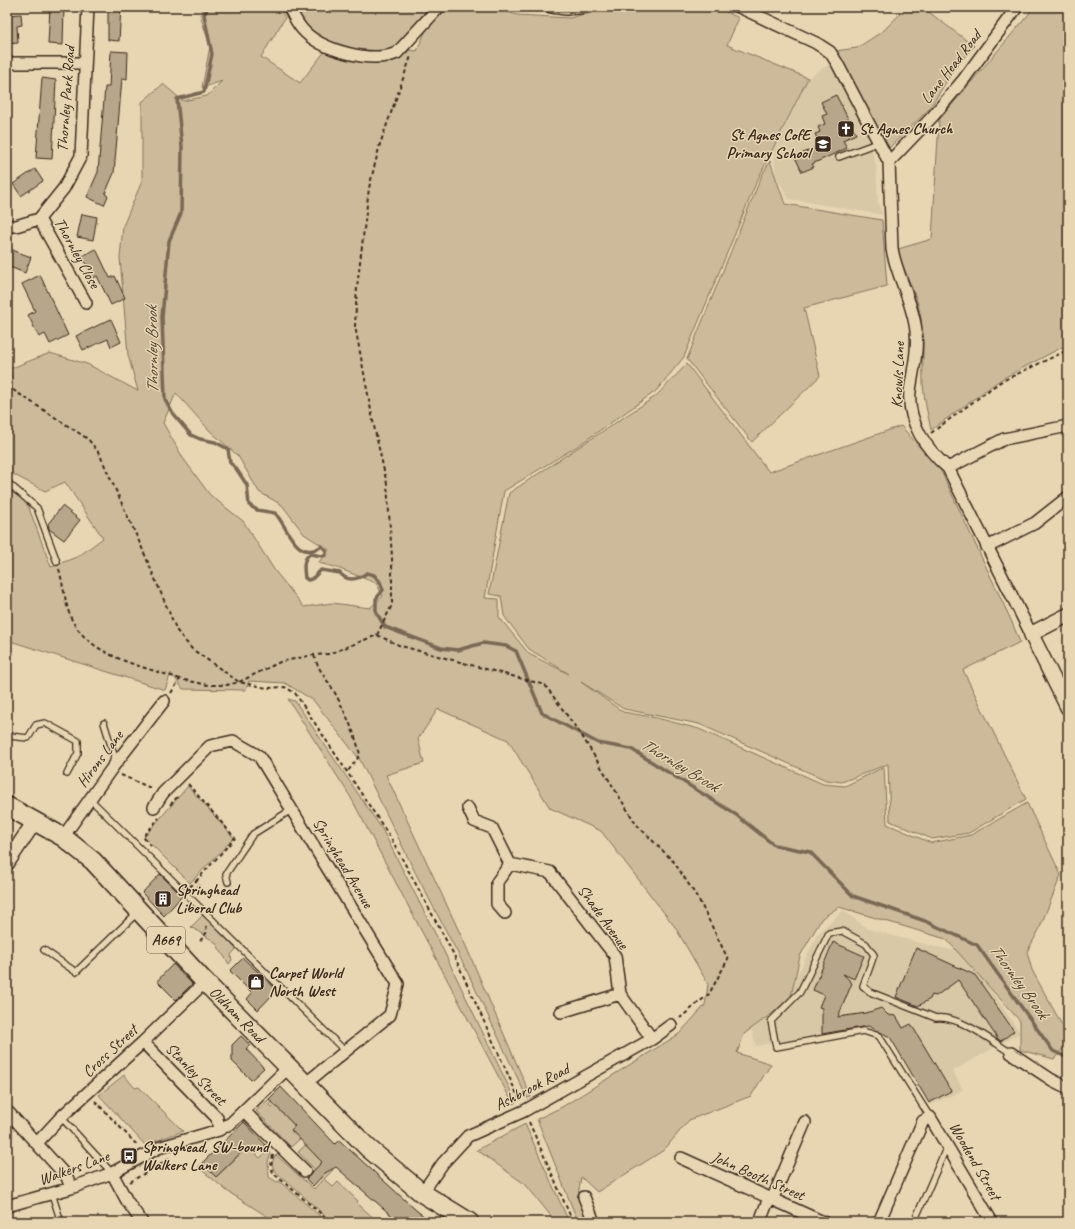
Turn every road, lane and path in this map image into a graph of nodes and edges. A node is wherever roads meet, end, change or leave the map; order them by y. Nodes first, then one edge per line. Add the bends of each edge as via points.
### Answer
1 (88, 7) edge
2 (290, 7) edge
3 (439, 7) edge
4 (551, 7) edge
5 (588, 7) edge
6 (739, 7) edge
7 (1017, 7) edge
8 (413, 51) dead end
9 (85, 62) junction
10 (7, 63) edge
11 (880, 142) junction
12 (839, 156) dead end
13 (889, 162) junction
14 (39, 219) junction
15 (7, 226) edge
16 (86, 303) dead end
17 (1068, 350) edge
18 (7, 378) edge
19 (8, 386) edge
20 (1068, 426) edge
21 (922, 439) junction
22 (948, 468) junction
23 (7, 482) edge
24 (1068, 497) edge
25 (987, 547) junction
26 (57, 562) joint
27 (1068, 615) edge
28 (1031, 634) junction
29 (377, 635) junction
30 (314, 655) junction
31 (180, 679) junction
32 (239, 682) junction
33 (1064, 690) edge
34 (164, 702) joint
35 (1068, 708) edge
36 (104, 723) dead end
37 (7, 741) edge
38 (111, 769) junction
39 (348, 771) junction
40 (67, 774) dead end
41 (163, 793) junction
42 (90, 799) junction
43 (7, 806) edge
44 (168, 807) dead end
45 (468, 808) dead end
46 (159, 810) joint
47 (292, 810) junction
48 (35, 821) junction
49 (63, 837) junction
50 (154, 848) dead end
51 (7, 863) edge
52 (510, 864) junction
53 (197, 880) junction
54 (186, 881) dead end
55 (228, 882) dead end
56 (189, 896) junction
57 (139, 912) junction
58 (505, 913) dead end
59 (204, 936) dead end
60 (200, 941) dead end
61 (44, 950) dead end
62 (205, 982) junction
63 (620, 994) junction
64 (561, 1012) dead end
65 (671, 1024) joint
66 (652, 1039) junction
67 (143, 1042) junction
68 (345, 1050) junction
69 (1011, 1053) joint
70 (289, 1068) junction
71 (305, 1084) junction
72 (1068, 1088) edge
73 (93, 1099) dead end
74 (521, 1104) dead end
75 (244, 1111) junction
76 (9, 1113) dead end
77 (61, 1117) junction
78 (930, 1117) junction
79 (528, 1120) dead end
80 (805, 1122) dead end
81 (219, 1130) junction
82 (37, 1143) junction
83 (280, 1146) junction
84 (949, 1148) junction
85 (140, 1149) dead end
86 (175, 1155) dead end
87 (681, 1158) dead end
88 (305, 1171) dead end
89 (112, 1172) junction
90 (126, 1184) dead end
91 (71, 1188) junction
92 (422, 1193) junction
93 (52, 1194) junction
94 (584, 1197) dead end
95 (771, 1199) junction
96 (7, 1206) edge
97 (762, 1216) dead end
98 (61, 1222) edge
99 (142, 1222) edge
100 (326, 1222) edge
101 (469, 1222) edge
102 (573, 1222) edge
103 (594, 1222) edge
104 (823, 1222) edge
105 (878, 1222) edge
106 (914, 1222) edge
107 (992, 1222) edge

1 - 9 street, Thornley Park Road
2 - 3 street via 302,30 311,37 345,53 373,58 397,53
4 - 5 street
6 - 11 street via 830,52
7 - 13 street, Lane Head Road via 964,79
8 - 29 path via 380,144 369,188 357,287 355,326 387,484 392,557 392,605
9 - 10 street
9 - 14 street, Thornley Park Road via 81,156 64,188
11 - 12 lane
11 - 13 street
13 - 21 street, Knowls Lane via 892,248 894,263 911,308 916,330 916,366 910,393 913,419
14 - 15 street
14 - 16 street, Thornley Close
17 - 21 path via 1000,382
18 - 19 path
19 - 32 path via 88,439 99,452 177,631 192,649
20 - 22 street via 1004,439
21 - 22 street, Knowls Lane via 934,456
22 - 25 street, Knowls Lane
23 - 26 lane via 37,508
24 - 25 street via 1035,523
25 - 28 street, Knowls Lane
26 - 31 path via 72,619 86,638 97,647 121,659
27 - 28 street
28 - 33 street
29 - 30 path via 329,654
29 - 65 path via 401,646 545,685 582,736 636,824 674,862 699,900 728,959 709,994
30 - 32 path via 280,662
30 - 39 path via 317,667 336,694 357,741 360,755
31 - 32 path via 208,685
31 - 34 path
32 - 39 path via 267,688 285,687 295,693
33 - 35 street
34 - 38 street, Hirons Lane
36 - 38 lane via 114,755
37 - 40 lane via 9,736 28,738 36,725 45,724 78,741 78,753
38 - 41 path
38 - 42 street, Hirons Lane
39 - 74 path via 392,840 452,953
41 - 46 street, Springhead Avenue
41 - 47 street, Springhead Avenue via 210,746 233,741 259,756
42 - 49 street, Hirons Lane
42 - 56 lane
43 - 48 main road, Oldham Road / A669
44 - 53 path via 188,784 235,838
45 - 52 street via 474,821 492,828
46 - 50 path via 143,837
47 - 55 lane via 249,838 226,874
47 - 68 street, Springhead Avenue via 398,984 390,1014
48 - 49 main road, Oldham Road / A669
48 - 51 street
49 - 57 main road, Oldham Road / A669 via 93,861
52 - 58 street via 497,882 497,904
52 - 63 street, Shade Avenue via 550,872 615,956
53 - 54 path via 191,886
53 - 56 path via 198,886
56 - 68 lane
57 - 61 lane via 76,972
57 - 62 main road, Oldham Road / A669
59 - 60 path
62 - 67 street, Cross Street
62 - 70 main road, Oldham Road / A669
63 - 64 street
63 - 66 street, Shade Avenue
65 - 66 street, Ashbrook Road
66 - 92 street, Ashbrook Road via 524,1111 468,1136 442,1163
67 - 77 street, Cross Street
67 - 81 street, Stanley Street via 217,1118
68 - 71 street, Springhead Avenue
69 - 72 street
69 - 78 lane via 963,1023 936,1018 870,992 863,986 874,954 866,944 842,931 829,933 800,992 771,1021 776,1047 863,1031 879,1036
70 - 71 main road, Oldham Road / A669
70 - 75 street, Walkers Lane
71 - 92 main road, Oldham Road / A669 via 373,1153
73 - 85 path
75 - 81 street, Walkers Lane
75 - 83 street
76 - 82 street
77 - 82 street, Cross Street
77 - 89 lane
78 - 84 street, Woodend Street
78 - 105 street via 923,1121
79 - 102 path
80 - 95 street
81 - 89 street, Walkers Lane via 158,1148
82 - 91 street via 67,1177
83 - 88 street
83 - 100 path via 271,1160 273,1173 326,1218
84 - 106 lane via 944,1153
84 - 107 street, Woodend Street
86 - 90 path
87 - 95 street, John Booth Street
89 - 91 street, Walkers Lane
89 - 99 street via 127,1201
91 - 93 street, Walkers Lane
92 - 101 main road, Oldham Road / A669
93 - 96 street, Walkers Lane
93 - 98 lane
94 - 103 street
95 - 97 street
95 - 104 street, John Booth Street

